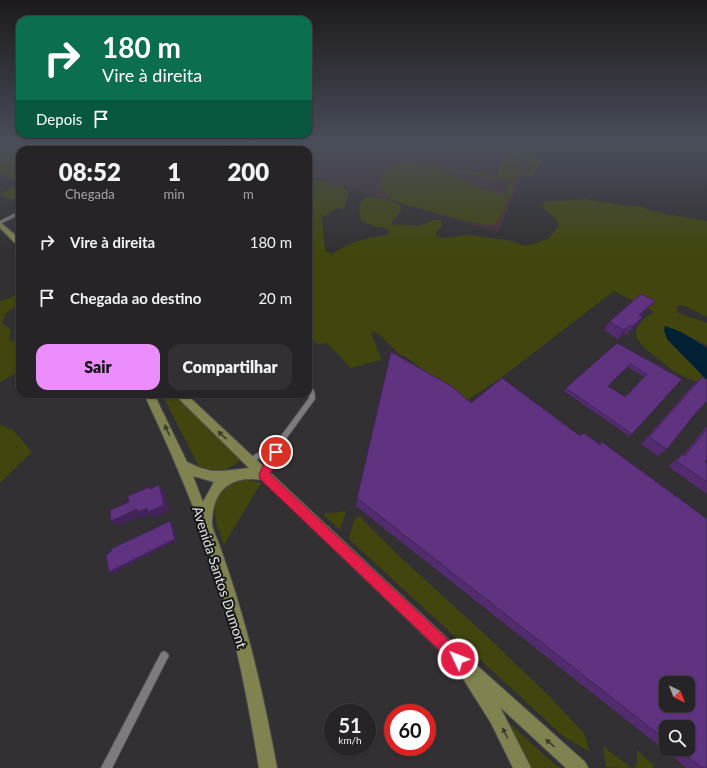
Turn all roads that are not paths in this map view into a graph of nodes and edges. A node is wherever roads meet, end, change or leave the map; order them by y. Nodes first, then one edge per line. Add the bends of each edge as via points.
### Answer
1 (16, 214) edge
2 (0, 224) edge
3 (16, 239) edge
4 (151, 398) edge
5 (183, 398) edge
6 (312, 398) edge
7 (281, 441) junction
8 (250, 462) junction
9 (183, 466) junction
10 (264, 475) junction
11 (229, 476) junction
12 (205, 522) junction
13 (164, 656) dead end
14 (458, 659) junction
15 (106, 768) edge
16 (268, 768) edge
17 (522, 768) edge
18 (579, 768) edge

1 - 2 street
2 - 3 main road
9 -> 4 main road, Avenida Santos Dumont
8 -> 5 main road
6 - 7 street
7 - 8 street
7 - 10 street
8 - 10 main road
8 - 11 main road
9 - 11 main road via 204,475
9 - 12 main road, Avenida Santos Dumont
10 - 11 main road via 245,473
10 - 14 main road
11 - 12 main road via 212,494
12 - 16 main road, Avenida Santos Dumont via 241,637
13 - 15 street
17 -> 14 main road via 497,717
18 -> 14 main road

